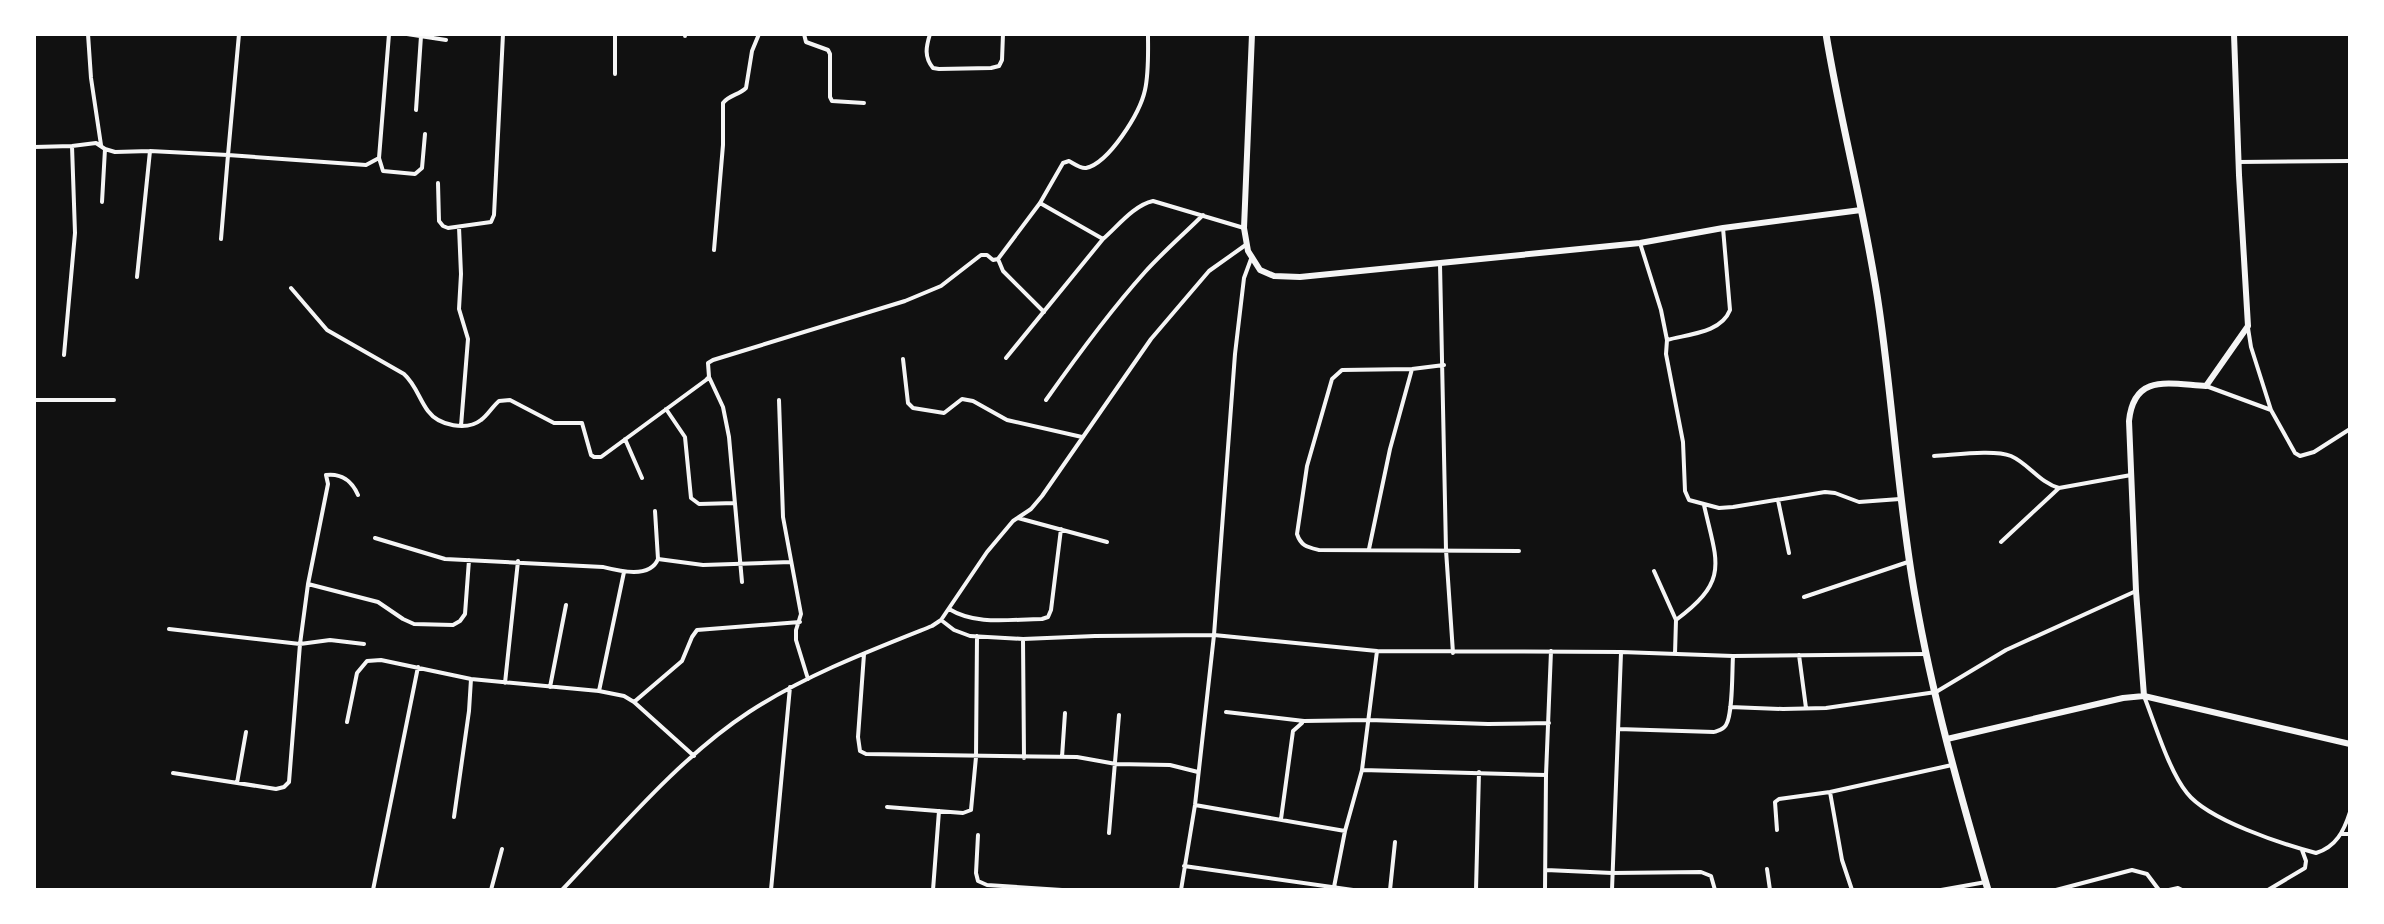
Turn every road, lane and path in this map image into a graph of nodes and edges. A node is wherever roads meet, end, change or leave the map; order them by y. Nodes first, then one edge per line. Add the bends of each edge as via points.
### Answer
1 (88, 34) edge
2 (239, 34) edge
3 (389, 34) edge
4 (407, 34) edge
5 (503, 34) edge
6 (615, 34) edge
7 (759, 34) edge
8 (804, 34) edge
9 (930, 34) edge
10 (1003, 34) edge
11 (1148, 34) edge
12 (1252, 34) edge
13 (1826, 34) edge
14 (2234, 34) edge
15 (421, 36) junction
16 (446, 40) dead end
17 (615, 74) dead end
18 (864, 103) dead end
19 (416, 110) dead end
20 (425, 134) dead end
21 (72, 146) junction
22 (34, 147) edge
23 (103, 147) junction
24 (150, 151) junction
25 (228, 155) junction
26 (379, 158) junction
27 (2350, 161) edge
28 (2238, 162) junction
29 (438, 183) dead end
30 (102, 202) dead end
31 (1040, 203) junction
32 (1861, 210) junction
33 (1203, 215) junction
34 (459, 227) junction
35 (1244, 228) junction
36 (1723, 228) junction
37 (221, 239) dead end
38 (1103, 239) junction
39 (1640, 243) junction
40 (1247, 244) junction
41 (714, 250) dead end
42 (998, 259) junction
43 (1251, 259) junction
44 (1440, 264) junction
45 (137, 277) dead end
46 (291, 288) dead end
47 (1044, 312) junction
48 (2248, 326) junction
49 (1667, 340) junction
50 (64, 355) dead end
51 (1006, 358) dead end
52 (903, 359) dead end
53 (1444, 365) junction
54 (1412, 369) junction
55 (709, 377) junction
56 (2206, 386) junction
57 (34, 400) edge
58 (114, 400) dead end
59 (779, 400) dead end
60 (1046, 400) dead end
61 (666, 409) junction
62 (2271, 410) junction
63 (461, 426) junction
64 (2350, 429) edge
65 (1082, 437) junction
66 (625, 439) junction
67 (1934, 456) dead end
68 (2131, 475) junction
69 (642, 478) dead end
70 (2059, 488) junction
71 (358, 495) dead end
72 (1900, 499) junction
73 (1778, 500) junction
74 (735, 503) junction
75 (1704, 505) junction
76 (655, 511) dead end
77 (1018, 518) junction
78 (1061, 529) junction
79 (375, 538) dead end
80 (1107, 542) dead end
81 (2001, 542) dead end
82 (1369, 549) junction
83 (1446, 550) junction
84 (1519, 551) dead end
85 (1789, 553) dead end
86 (658, 559) junction
87 (469, 560) junction
88 (518, 561) junction
89 (1910, 561) junction
90 (792, 562) junction
91 (740, 565) junction
92 (1654, 571) dead end
93 (624, 572) junction
94 (742, 582) dead end
95 (308, 584) junction
96 (2136, 591) junction
97 (1804, 597) dead end
98 (566, 605) dead end
99 (949, 609) junction
100 (941, 620) junction
101 (1676, 620) junction
102 (800, 622) junction
103 (169, 629) dead end
104 (1214, 635) junction
105 (977, 636) junction
106 (1023, 639) junction
107 (300, 644) junction
108 (364, 644) dead end
109 (1377, 651) junction
110 (1551, 651) junction
111 (1621, 652) junction
112 (864, 653) junction
113 (1453, 653) junction
114 (1675, 654) junction
115 (1927, 654) junction
116 (1799, 655) junction
117 (1733, 656) junction
118 (418, 667) junction
119 (471, 679) junction
120 (808, 679) junction
121 (505, 683) junction
122 (550, 687) junction
123 (790, 687) junction
124 (599, 691) junction
125 (1936, 692) junction
126 (2144, 696) junction
127 (634, 702) junction
128 (1730, 707) junction
129 (1806, 708) junction
130 (1226, 712) dead end
131 (1065, 713) dead end
132 (1119, 715) dead end
133 (1369, 720) junction
134 (1304, 721) junction
135 (347, 722) dead end
136 (1549, 723) junction
137 (1618, 729) junction
138 (246, 732) dead end
139 (1947, 739) junction
140 (2350, 744) edge
141 (694, 756) junction
142 (976, 757) junction
143 (1062, 757) junction
144 (1024, 758) junction
145 (1116, 764) junction
146 (1954, 765) junction
147 (1362, 770) junction
148 (1198, 772) junction
149 (1479, 772) junction
150 (173, 773) dead end
151 (1546, 775) junction
152 (237, 783) junction
153 (1830, 792) junction
154 (1195, 805) junction
155 (887, 807) dead end
156 (939, 811) junction
157 (2350, 812) edge
158 (454, 817) dead end
159 (1281, 819) junction
160 (1777, 830) dead end
161 (1345, 831) junction
162 (1109, 833) dead end
163 (2341, 834) junction
164 (2350, 834) edge
165 (978, 835) dead end
166 (1395, 842) dead end
167 (502, 849) dead end
168 (2302, 849) junction
169 (1184, 866) junction
170 (1767, 869) dead end
171 (1546, 870) junction
172 (1612, 873) junction
173 (1987, 886) edge
174 (1334, 887) junction
175 (373, 890) edge
176 (491, 890) edge
177 (562, 890) edge
178 (771, 890) edge
179 (933, 890) edge
180 (1062, 890) edge
181 (1181, 890) edge
182 (1353, 890) edge
183 (1390, 890) edge
184 (1476, 890) edge
185 (1545, 890) edge
186 (1612, 890) edge
187 (1715, 890) edge
188 (1770, 890) edge
189 (1852, 890) edge
190 (1941, 890) edge
191 (2056, 890) edge
192 (2159, 890) edge
193 (2169, 890) edge
194 (2182, 890) edge
195 (2268, 890) edge

1 - 23 street
2 - 25 street
3 - 26 street
4 - 15 street
5 - 34 street via 494,215 491,222
6 - 17 street
7 - 41 street via 746,88 723,103
8 - 18 street via 806,42 830,54 832,101
9 - 10 street via 930,64 952,69 999,66
11 - 31 street via 1145,91 1131,123 1110,152 1088,167 1063,163
12 - 35 street
13 - 32 highway
14 - 28 street
15 - 16 street
15 - 19 street
20 - 26 street via 422,168 415,174 383,171
21 - 22 street
21 - 23 street
21 - 50 street via 75,233
23 - 24 street
23 - 30 street
24 - 25 street
24 - 45 street
25 - 26 street via 366,165
25 - 37 street
27 - 28 street
28 - 48 street
29 - 34 street via 439,221 448,228
31 - 38 street
31 - 42 street
32 - 36 street
32 - 72 highway via 1879,306
33 - 35 street
33 - 38 street via 1146,203
33 - 60 street via 1136,283
34 - 63 street via 459,309 468,339
35 - 40 street
36 - 39 street
36 - 49 street via 1727,317 1714,328
38 - 47 street
39 - 44 street
39 - 49 street
40 - 43 street
40 - 65 street via 1198,282
42 - 47 street via 1003,271
42 - 55 street via 981,255 941,286 905,301 713,360 708,363
43 - 44 street via 1260,270 1286,278
43 - 104 street via 1235,354
44 - 53 street
46 - 63 street via 327,330 413,381 431,415
47 - 51 street
48 - 56 street
48 - 62 street
49 - 75 street via 1685,491 1689,500
52 - 65 street via 913,408 944,413 962,399 1007,420
53 - 54 street
53 - 83 street
54 - 82 street
54 - 82 street via 1342,370 1332,379 1307,466 1299,542 1319,550
55 - 61 street
55 - 74 street via 726,420
56 - 62 street
56 - 68 street via 2155,384 2139,391 2129,421
57 - 58 street
59 - 90 street via 783,517
61 - 66 street
61 - 74 street via 685,437 693,502
62 - 64 street via 2300,456
63 - 66 street via 484,418 499,401 510,400 554,423 582,423 594,457
65 - 77 street via 1042,496
66 - 69 street
67 - 70 street via 2002,453
68 - 70 street
68 - 96 street
70 - 81 street
71 - 95 street via 345,478 326,475
72 - 73 street via 1859,502 1825,492
72 - 89 highway
73 - 75 street via 1719,508
73 - 85 street
74 - 91 street
75 - 101 street via 1713,539 1714,580
76 - 86 street
77 - 78 street
77 - 99 street via 987,552
78 - 80 street
78 - 99 street via 1048,617 970,619
79 - 87 street via 445,559
82 - 83 street
83 - 84 street
83 - 113 street
86 - 91 street
86 - 93 street via 650,569
87 - 88 street
87 - 95 street via 465,614 453,625 414,624 378,602
88 - 93 street
88 - 121 street
89 - 97 street
89 - 115 highway
90 - 91 street
90 - 102 street
91 - 94 street
92 - 101 street
93 - 124 street
95 - 107 street
96 - 125 street via 2006,650
96 - 126 street
98 - 122 street
99 - 100 street
100 - 105 street via 960,634
100 - 112 street
101 - 114 street
102 - 120 street via 795,634
102 - 127 street via 697,630 682,661
103 - 107 street
104 - 106 street
104 - 109 street
104 - 148 street
105 - 106 street
105 - 142 street
106 - 144 street
107 - 108 street
107 - 152 street via 289,782 276,789
109 - 113 street
109 - 133 street
110 - 111 street
110 - 113 street
110 - 136 street
111 - 114 street
111 - 137 street
112 - 120 street
112 - 142 street via 860,751
114 - 117 street
115 - 116 street
115 - 125 highway
116 - 117 street
116 - 129 street
117 - 128 street
118 - 119 street
118 - 135 street via 367,661 357,673
118 - 175 street
119 - 121 street
119 - 158 street
120 - 123 street
121 - 122 street
122 - 124 street
123 - 141 street
123 - 178 street
124 - 127 street
125 - 129 street
125 - 139 highway
126 - 139 street
126 - 140 street
126 - 168 street via 2188,794 2202,807 2271,841
127 - 141 street
128 - 129 street
128 - 137 street via 1726,725 1714,732
130 - 134 street
131 - 143 street
132 - 145 street
133 - 134 street
133 - 136 street
133 - 147 street
134 - 159 street via 1293,731
136 - 151 street
137 - 172 street
138 - 152 street
139 - 146 highway
141 - 177 street
142 - 144 street
142 - 156 street via 971,810
143 - 144 street
143 - 145 street
145 - 148 street via 1170,765
145 - 162 street
146 - 153 street
146 - 173 highway
147 - 149 street
147 - 161 street
148 - 154 street
149 - 151 street
149 - 184 street
150 - 152 street
151 - 171 street
153 - 160 street via 1779,799
153 - 189 street
154 - 159 street
154 - 169 street
155 - 156 street
156 - 179 street
157 - 163 street
159 - 161 street
161 - 174 street
163 - 164 street
163 - 168 street via 2323,851
165 - 180 street via 978,881
166 - 183 street
167 - 176 street
168 - 195 street via 2305,868
169 - 174 street
169 - 181 street
170 - 188 street
171 - 172 street
171 - 185 street
172 - 186 street
172 - 187 street via 1708,873
173 - 190 street
174 - 182 street
191 - 192 street via 2132,870 2147,874
193 - 194 street

